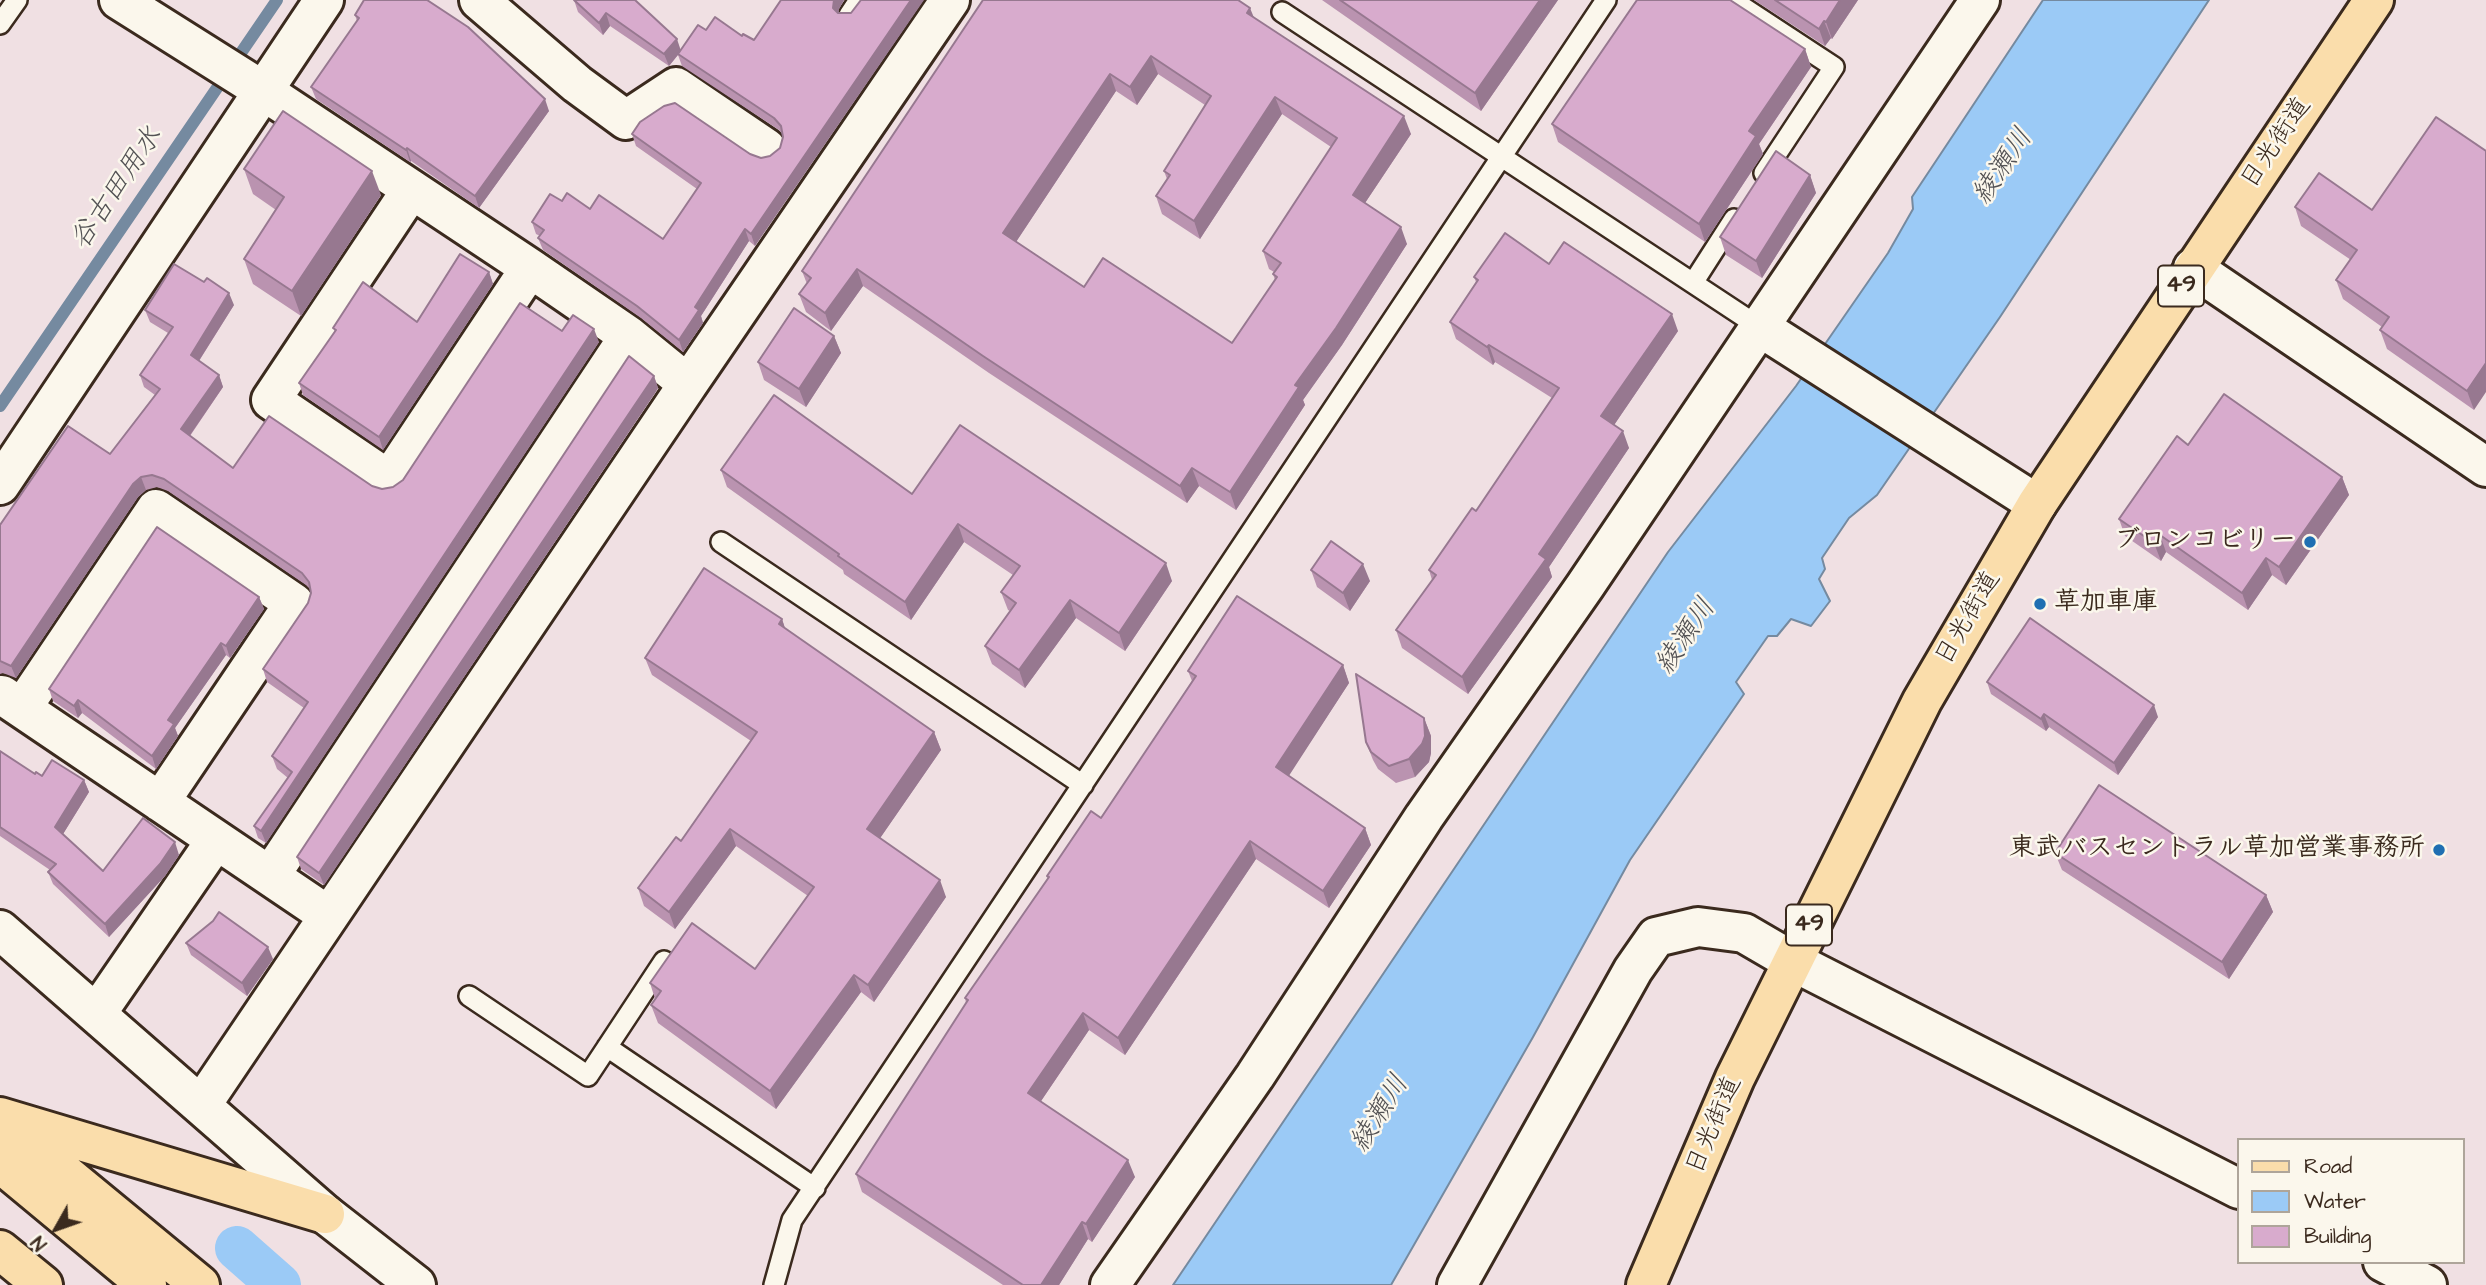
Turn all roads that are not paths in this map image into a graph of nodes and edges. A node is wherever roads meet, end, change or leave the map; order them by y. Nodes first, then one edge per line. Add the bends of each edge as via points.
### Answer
1 (17, 0) edge
2 (119, 0) edge
3 (324, 0) edge
4 (479, 0) edge
5 (950, 0) edge
6 (1606, 0) edge
7 (1732, 0) edge
8 (1980, 0) edge
9 (2374, 0) edge
10 (1282, 12) dead end
11 (0, 24) edge
12 (262, 90) junction
13 (766, 148) dead end
14 (1502, 157) junction
15 (411, 190) junction
16 (530, 268) junction
17 (2193, 268) junction
18 (1693, 283) junction
19 (1758, 326) junction
20 (629, 336) junction
21 (688, 384) junction
22 (2486, 467) edge
23 (0, 485) edge
24 (2037, 504) junction
25 (722, 542) dead end
26 (11, 701) edge
27 (1083, 785) junction
28 (160, 802) junction
29 (216, 840) junction
30 (270, 876) junction
31 (329, 916) junction
32 (0, 930) edge
33 (664, 961) edge
34 (1792, 961) junction
35 (469, 996) dead end
36 (97, 1013) junction
37 (607, 1047) junction
38 (202, 1104) junction
39 (0, 1119) edge
40 (0, 1163) edge
41 (815, 1188) junction
42 (2238, 1188) edge
43 (325, 1213) junction
44 (0, 1250) edge
45 (2387, 1264) edge
46 (43, 1285) edge
47 (147, 1285) edge
48 (200, 1285) edge
49 (416, 1285) edge
50 (774, 1285) edge
51 (1111, 1285) edge
52 (1457, 1285) edge
53 (1646, 1285) edge
54 (2427, 1285) edge

1 - 11 lane
2 - 12 street
3 - 12 street
4 - 13 street via 626,120 676,87
5 - 21 street
6 - 14 lane
7 - 18 lane via 1833,67
8 - 19 street
9 - 17 main road, 日光街道 / 49
10 - 14 lane
12 - 15 street
12 - 23 street
14 - 18 lane
14 - 27 lane
15 - 16 street
15 - 16 street via 271,400 389,480
16 - 20 street
17 - 22 street
17 - 24 main road, 日光街道 / 49
18 - 19 lane
19 - 24 street
19 - 51 street
20 - 21 street
20 - 30 street
21 - 31 street
24 - 34 main road, 日光街道 / 49 via 1922,701
25 - 27 lane
26 - 28 street
26 - 28 street via 156,509 294,603
27 - 41 lane
28 - 29 street
29 - 30 street
29 - 36 street
30 - 31 street
31 - 38 street
32 - 36 street
33 - 37 lane
34 - 42 street
34 - 52 street via 1744,933 1698,927 1656,937 1633,970
34 - 53 main road, 日光街道 / 49 via 1735,1078
35 - 37 lane via 588,1076
36 - 38 street
37 - 41 lane
38 - 43 street
39 - 43 main road
39 - 48 main road
40 - 47 main road
41 - 50 lane via 792,1220
43 - 49 street
44 - 46 main road
45 - 54 street

